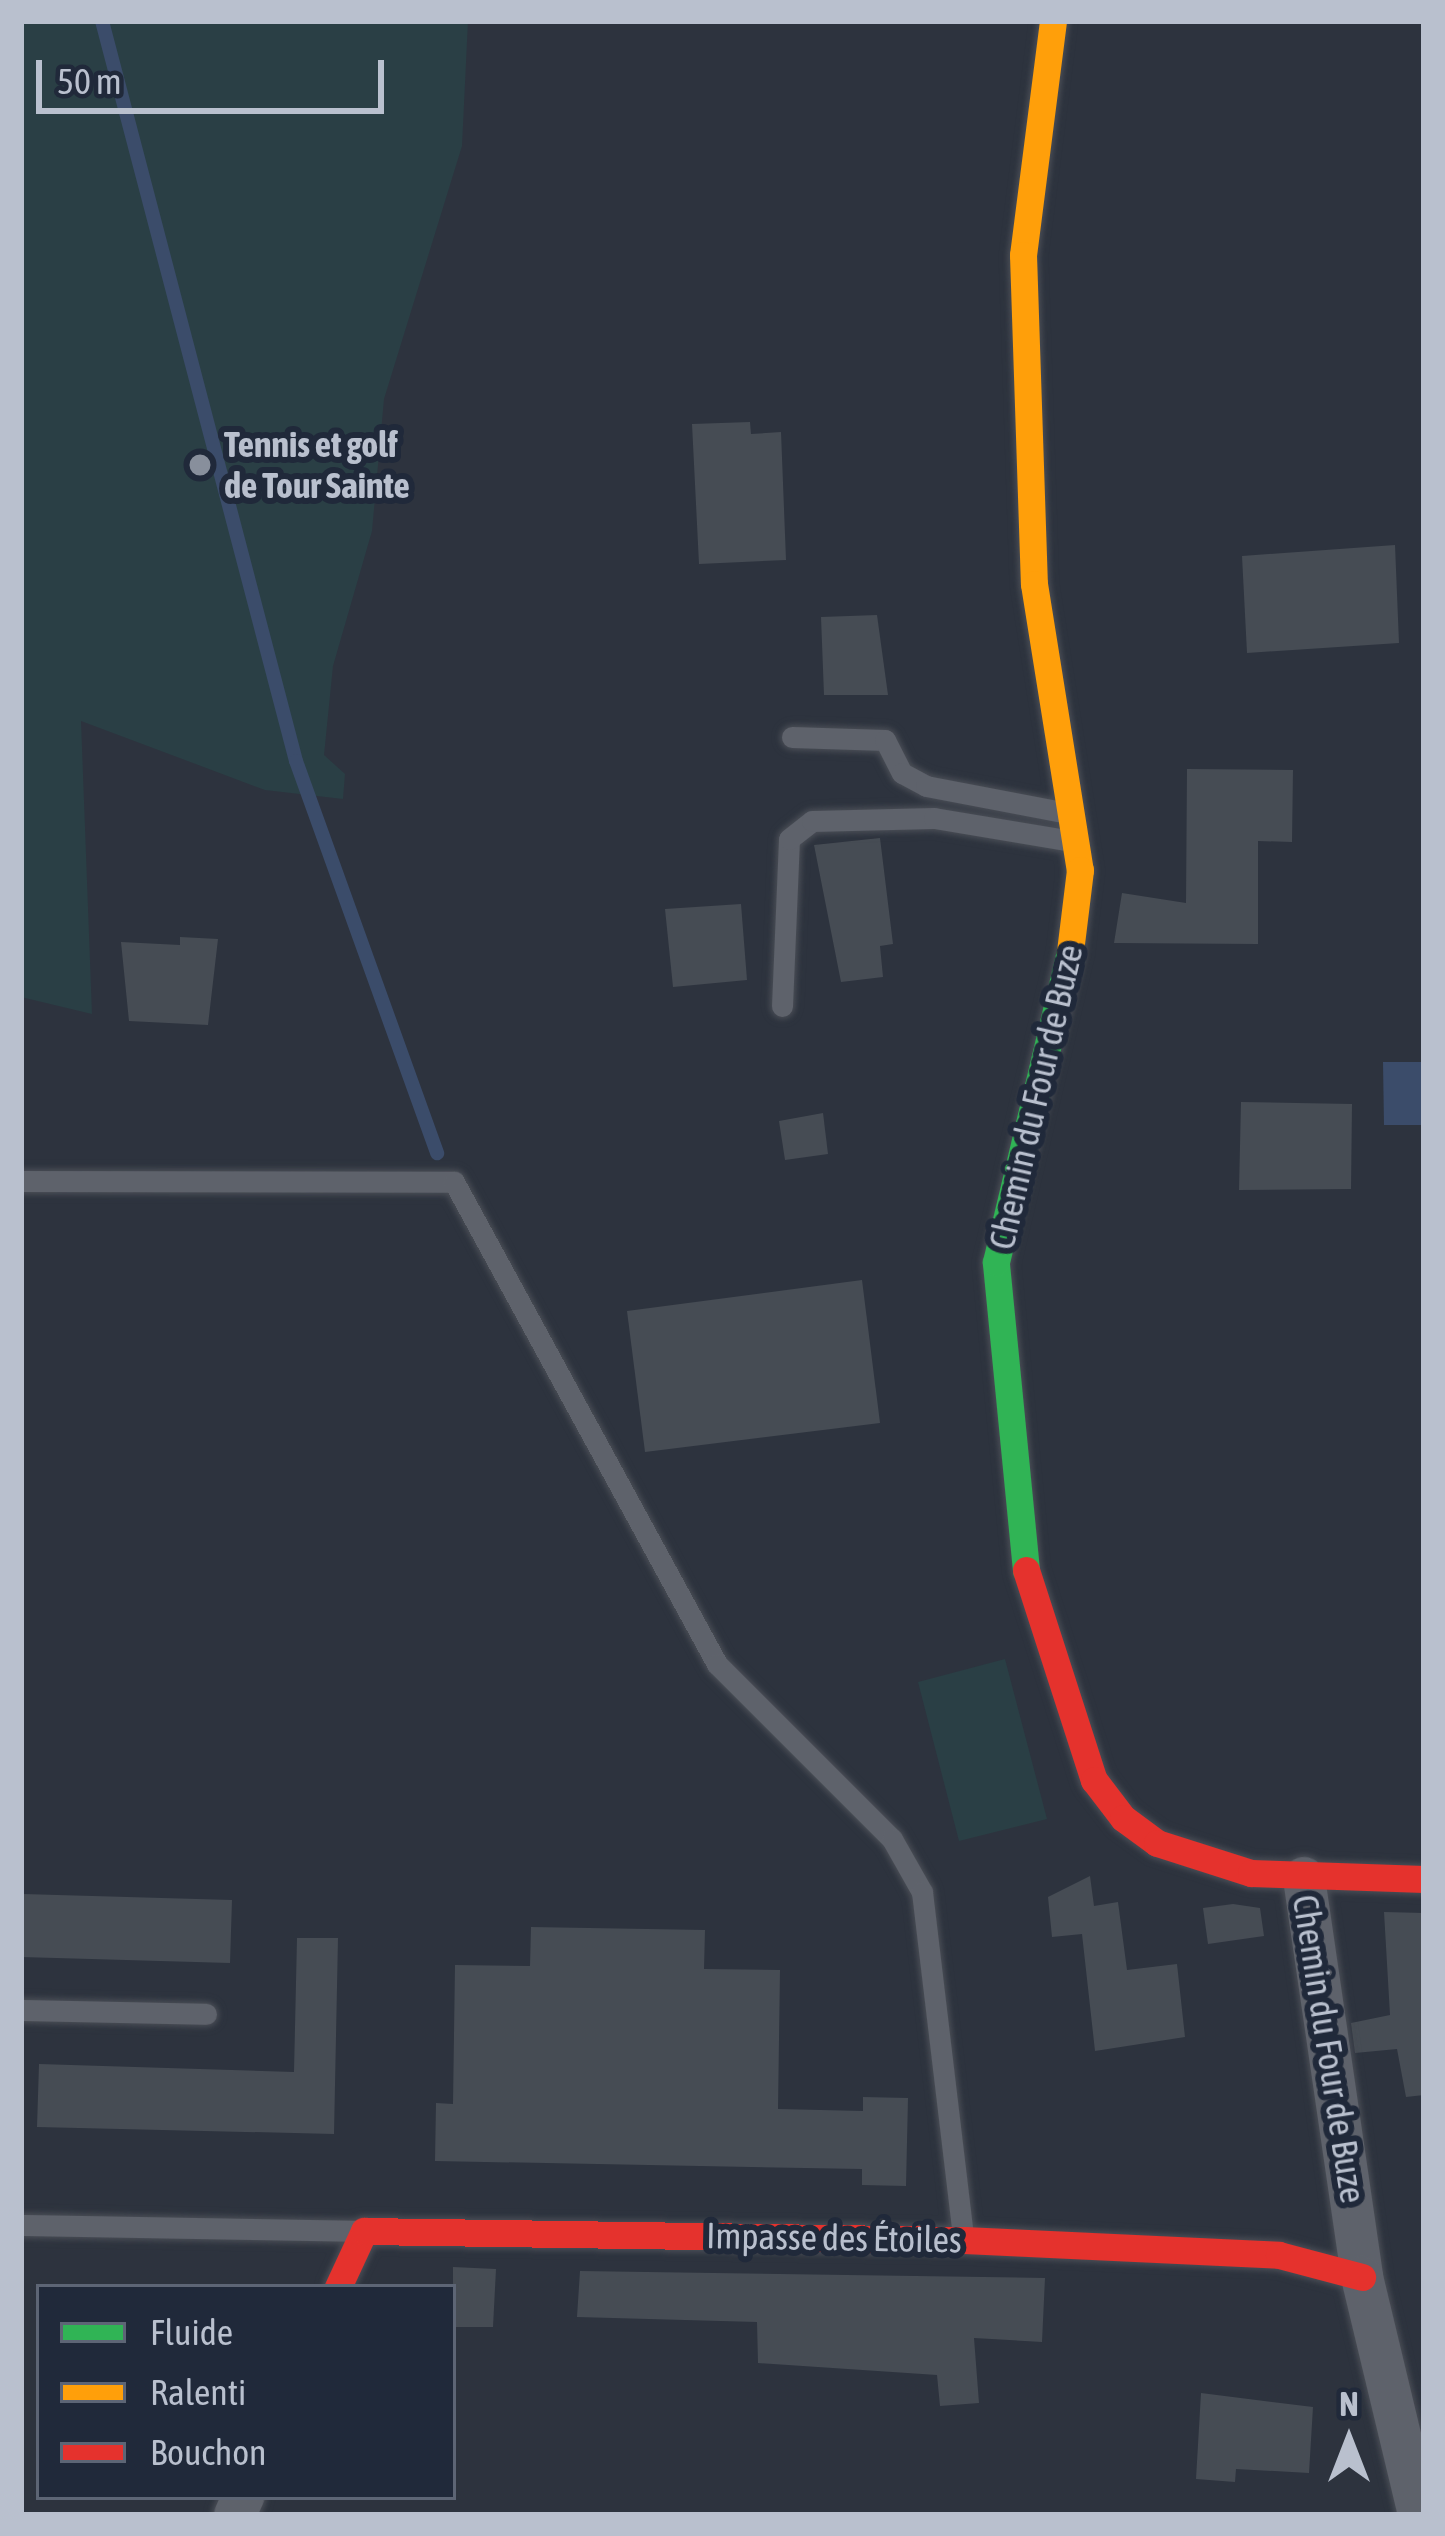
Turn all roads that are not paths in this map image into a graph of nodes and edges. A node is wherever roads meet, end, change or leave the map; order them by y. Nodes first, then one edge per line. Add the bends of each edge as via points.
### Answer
1 (1053, 21) edge
2 (791, 737) dead end
3 (1070, 827) junction
4 (782, 1006) dead end
5 (21, 1181) edge
6 (1304, 1878) junction
7 (1424, 1879) edge
8 (21, 2010) edge
9 (206, 2014) dead end
10 (21, 2225) edge
11 (364, 2230) junction
12 (964, 2240) junction
13 (1362, 2277) junction
14 (339, 2284) edge
15 (1418, 2515) edge

1 - 3 street, Chemin du Four de Buze via 1023,255 1034,584
2 - 3 lane via 885,740 902,772 926,786
3 - 4 lane via 812,821 789,839
3 - 6 street, Chemin du Four de Buze via 1079,916 996,1262 1018,1544 1094,1780 1123,1818 1176,1849
5 - 12 lane via 454,1182 717,1664 892,1839 922,1892
6 - 7 street
6 - 13 street, Chemin du Four de Buze
8 - 9 lane
10 - 11 lane
11 - 12 street, Impasse des Étoiles
11 - 14 street
12 - 13 street, Impasse des Étoiles via 1279,2254
13 - 15 street, Chemin du Four de Buze

